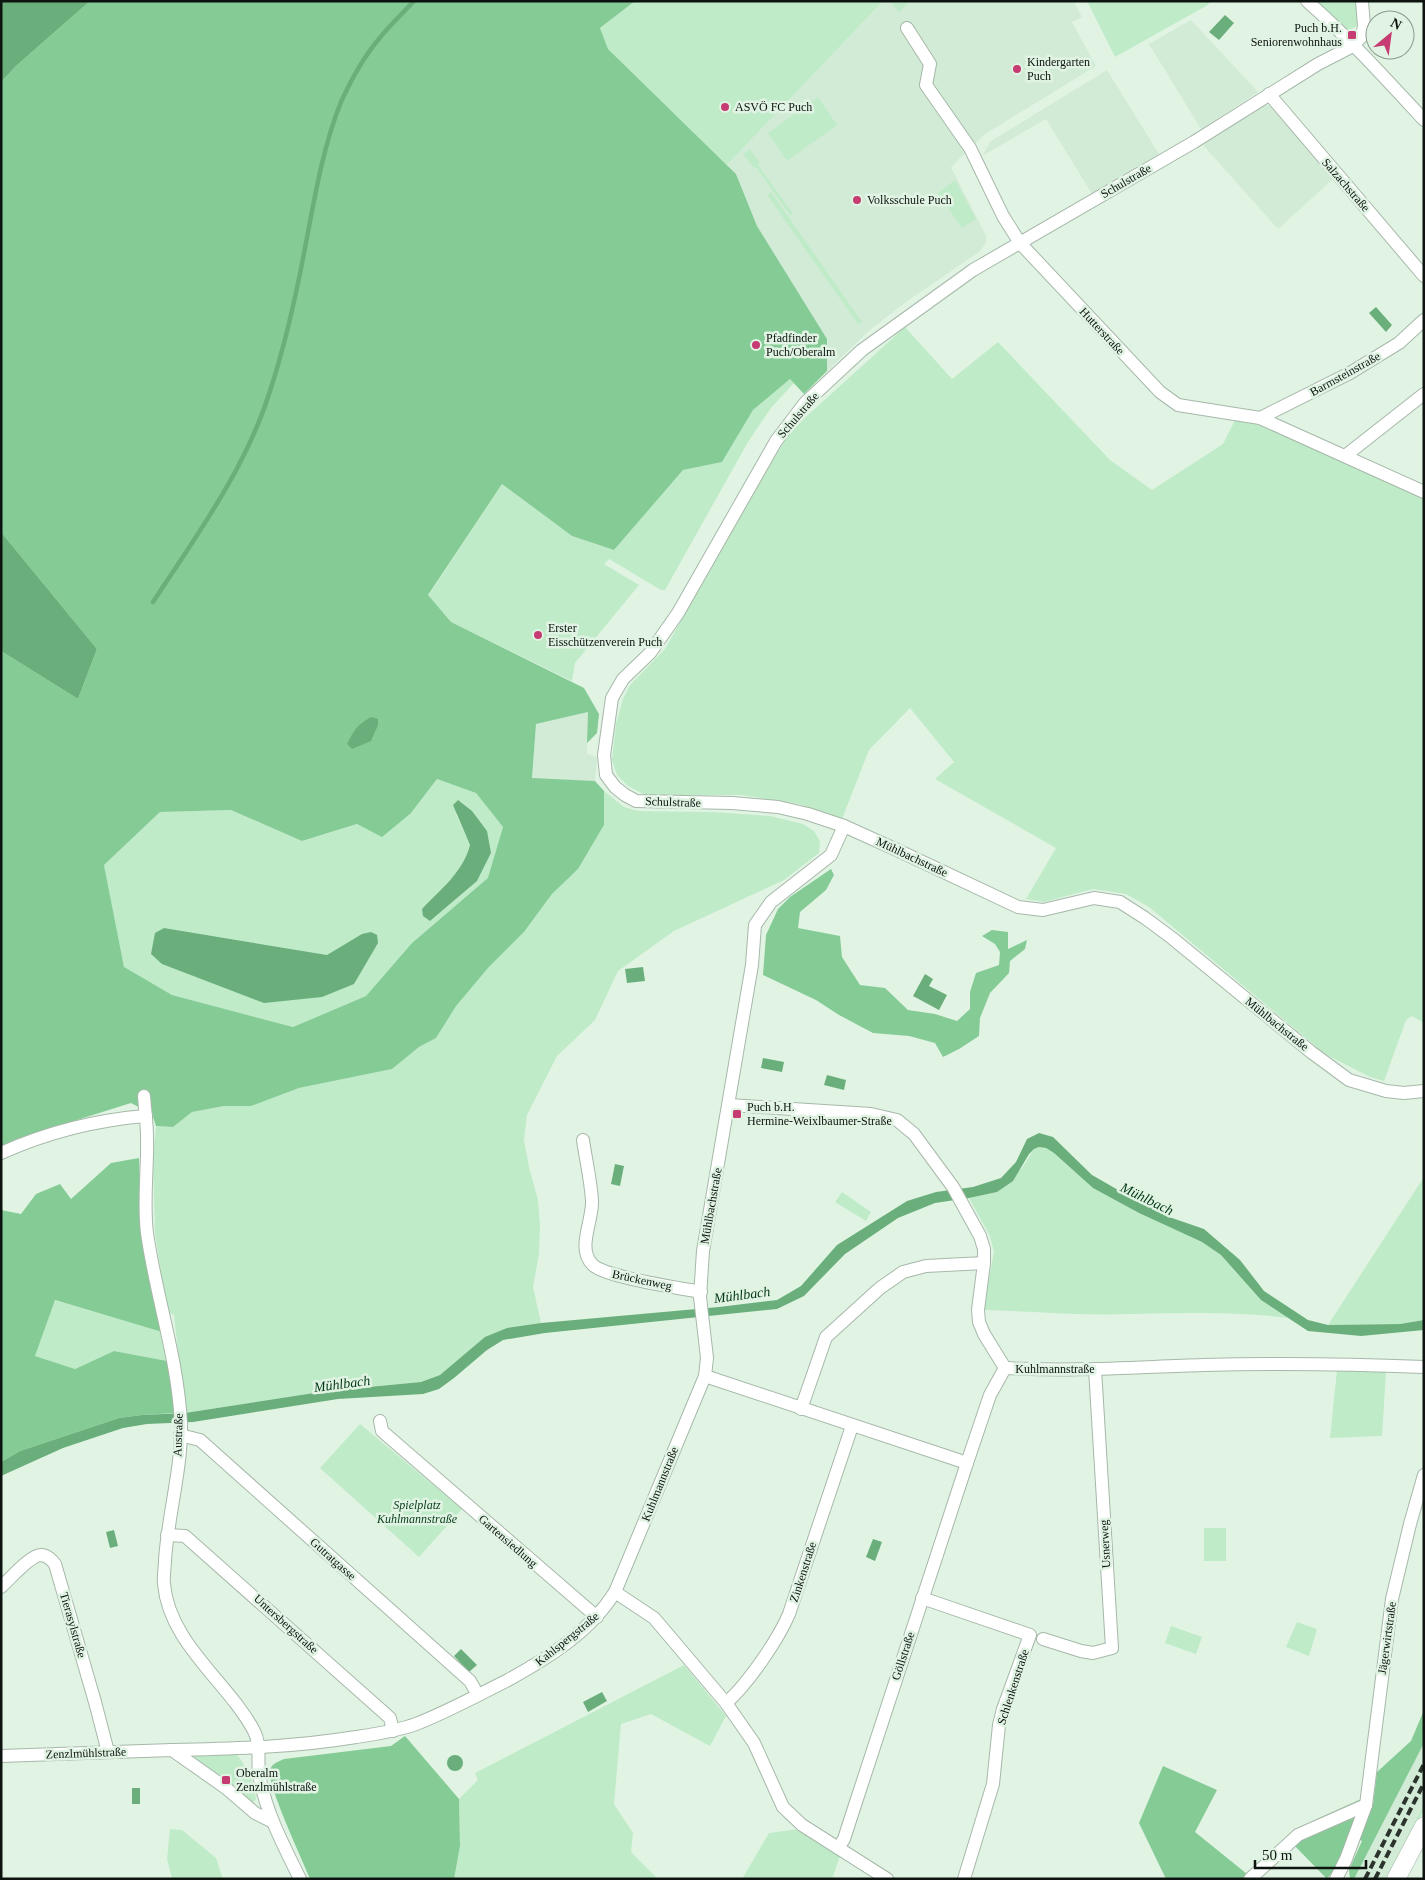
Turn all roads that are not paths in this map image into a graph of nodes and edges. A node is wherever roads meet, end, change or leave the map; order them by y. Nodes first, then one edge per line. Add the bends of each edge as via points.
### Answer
1 (1307, 1) edge
2 (1362, 1) edge
3 (907, 28) dead end
4 (1353, 46) junction
5 (1269, 94) junction
6 (1424, 120) edge
7 (1020, 243) junction
8 (1424, 276) edge
9 (1424, 320) edge
10 (1424, 394) edge
11 (1260, 418) junction
12 (1345, 456) junction
13 (1424, 492) edge
14 (844, 826) junction
15 (1424, 1091) edge
16 (144, 1096) dead end
17 (729, 1105) junction
18 (146, 1116) junction
19 (583, 1140) dead end
20 (1, 1153) edge
21 (984, 1263) junction
22 (701, 1295) junction
23 (1424, 1367) edge
24 (1005, 1368) junction
25 (1095, 1369) junction
26 (706, 1376) junction
27 (801, 1408) junction
28 (380, 1421) dead end
29 (852, 1426) junction
30 (180, 1430) junction
31 (966, 1463) junction
32 (1424, 1475) edge
33 (167, 1535) junction
34 (1, 1586) edge
35 (615, 1592) junction
36 (922, 1598) junction
37 (597, 1617) junction
38 (1043, 1639) dead end
39 (478, 1695) junction
40 (726, 1703) junction
41 (393, 1731) junction
42 (259, 1748) junction
43 (172, 1750) junction
44 (108, 1752) junction
45 (1, 1756) edge
46 (1366, 1805) junction
47 (271, 1821) junction
48 (1424, 1826) edge
49 (838, 1848) junction
50 (300, 1879) edge
51 (887, 1879) edge
52 (964, 1879) edge
53 (1250, 1879) edge
54 (1336, 1879) edge
55 (1396, 1879) edge

1 - 4 street
2 - 4 street via 1362,36
3 - 7 street, Hutterstraße via 930,64 926,84 970,148
4 - 5 street, Schulstraße
4 - 6 street
5 - 7 street, Schulstraße via 1194,142
5 - 8 street, Salzachstraße
7 - 11 street, Hutterstraße via 1160,392 1178,405
7 - 14 street, Schulstraße via 973,270 862,350 805,403 776,441 678,614 650,653 623,679 612,698 604,755 606,775 625,795 645,802 778,807
9 - 11 street, Barmsteinstraße via 1399,342 1350,373
10 - 12 street
11 - 12 street, Hutterstraße
12 - 13 street, Hutterstraße
14 - 15 street, Mühlbachstraße via 1018,907 1043,910 1094,898 1120,902 1156,926 1349,1080 1386,1091
14 - 17 street, Mühlbachstraße via 831,855 771,902 755,925 752,965
16 - 18 street, Austraße
17 - 21 street via 871,1114 897,1120 914,1134 953,1187 980,1236
17 - 22 street, Mühlbachstraße via 703,1251
18 - 20 street via 82,1125
18 - 30 street, Austraße via 146,1229 172,1353
19 - 22 street, Brückenweg via 592,1203 585,1246 593,1265 604,1271
21 - 24 street via 979,1322
21 - 27 street via 926,1266 903,1272 880,1288 826,1337
22 - 26 street, Kuhlmannstraße
23 - 25 street, Kuhlmannstraße via 1324,1364
24 - 25 street, Kuhlmannstraße
24 - 31 street, Kuhlmannstraße via 990,1395
25 - 38 street, Usnerweg via 1112,1648 1093,1653
26 - 27 street
26 - 35 street, Kuhlmannstraße
27 - 29 street
28 - 37 street, Gartensiedlung via 382,1432
29 - 31 street
29 - 40 street, Zinkenstraße via 786,1621 736,1694
30 - 33 street, Austraße
30 - 39 street, Gutratgasse via 200,1440 470,1681
31 - 36 street, Göllstraße
32 - 46 street, Jägerwirtstraße via 1392,1599
33 - 41 street, Untersbergstraße via 185,1536 193,1542 390,1718
33 - 42 street, Austraße via 164,1585 178,1627 246,1717 256,1734
34 - 44 street, Tierasylstraße via 40,1554 55,1564
35 - 37 street, Kahlspergstraße
35 - 40 street via 654,1618
36 - 49 street, Göllstraße via 844,1839
36 - 52 street, Schlenkenstraße via 1030,1635 1003,1709 994,1784
37 - 39 street, Kahlspergstraße via 540,1663
39 - 41 street, Kahlspergstraße
40 - 49 street via 754,1744 783,1807 802,1825
41 - 42 street, Kahlspergstraße
42 - 43 street, Zenzlmühlstraße
42 - 47 street via 259,1778
43 - 44 street, Zenzlmühlstraße
43 - 47 street via 255,1813
44 - 45 street, Zenzlmühlstraße
46 - 53 street via 1298,1835
46 - 54 street, Jägerwirtstraße
47 - 50 street
48 - 55 main road
49 - 51 street

